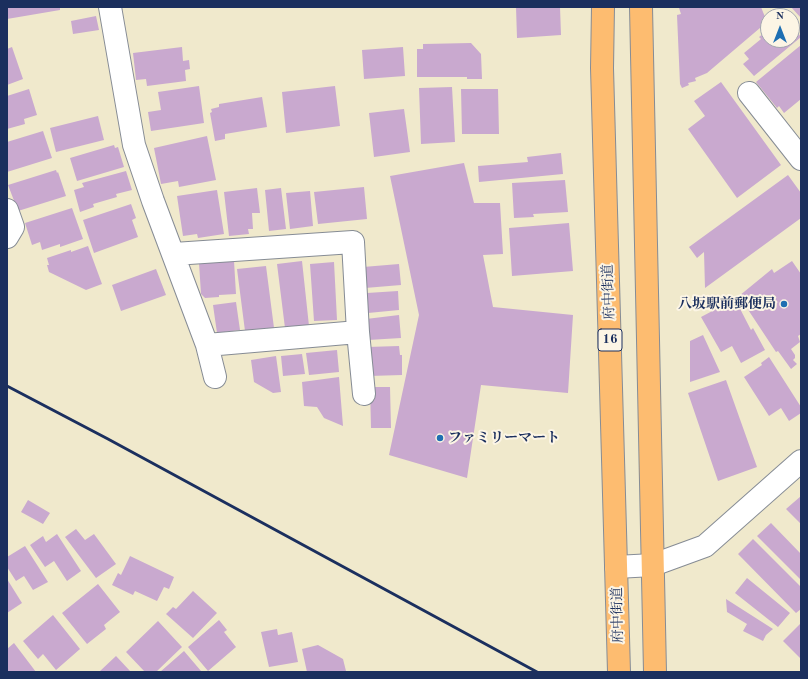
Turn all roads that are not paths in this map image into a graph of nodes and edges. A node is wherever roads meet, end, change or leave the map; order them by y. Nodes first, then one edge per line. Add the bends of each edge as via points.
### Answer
1 (110, 7) edge
2 (603, 7) edge
3 (642, 7) edge
4 (749, 93) dead end
5 (801, 159) edge
6 (7, 210) edge
7 (7, 237) edge
8 (174, 254) junction
9 (358, 332) junction
10 (207, 345) junction
11 (215, 377) dead end
12 (364, 394) dead end
13 (801, 461) edge
14 (653, 565) junction
15 (616, 567) junction
16 (619, 672) edge
17 (655, 672) edge

1 - 8 street via 134,145
2 - 15 main road, 府中街道 / 16 via 602,68
3 - 14 main road
4 - 5 street
6 - 7 street via 13,227
8 - 9 street via 353,242
8 - 10 street
9 - 10 street
9 - 12 street
10 - 11 street
13 - 14 street via 704,546
14 - 15 street
14 - 17 main road
15 - 16 main road, 府中街道 / 16

